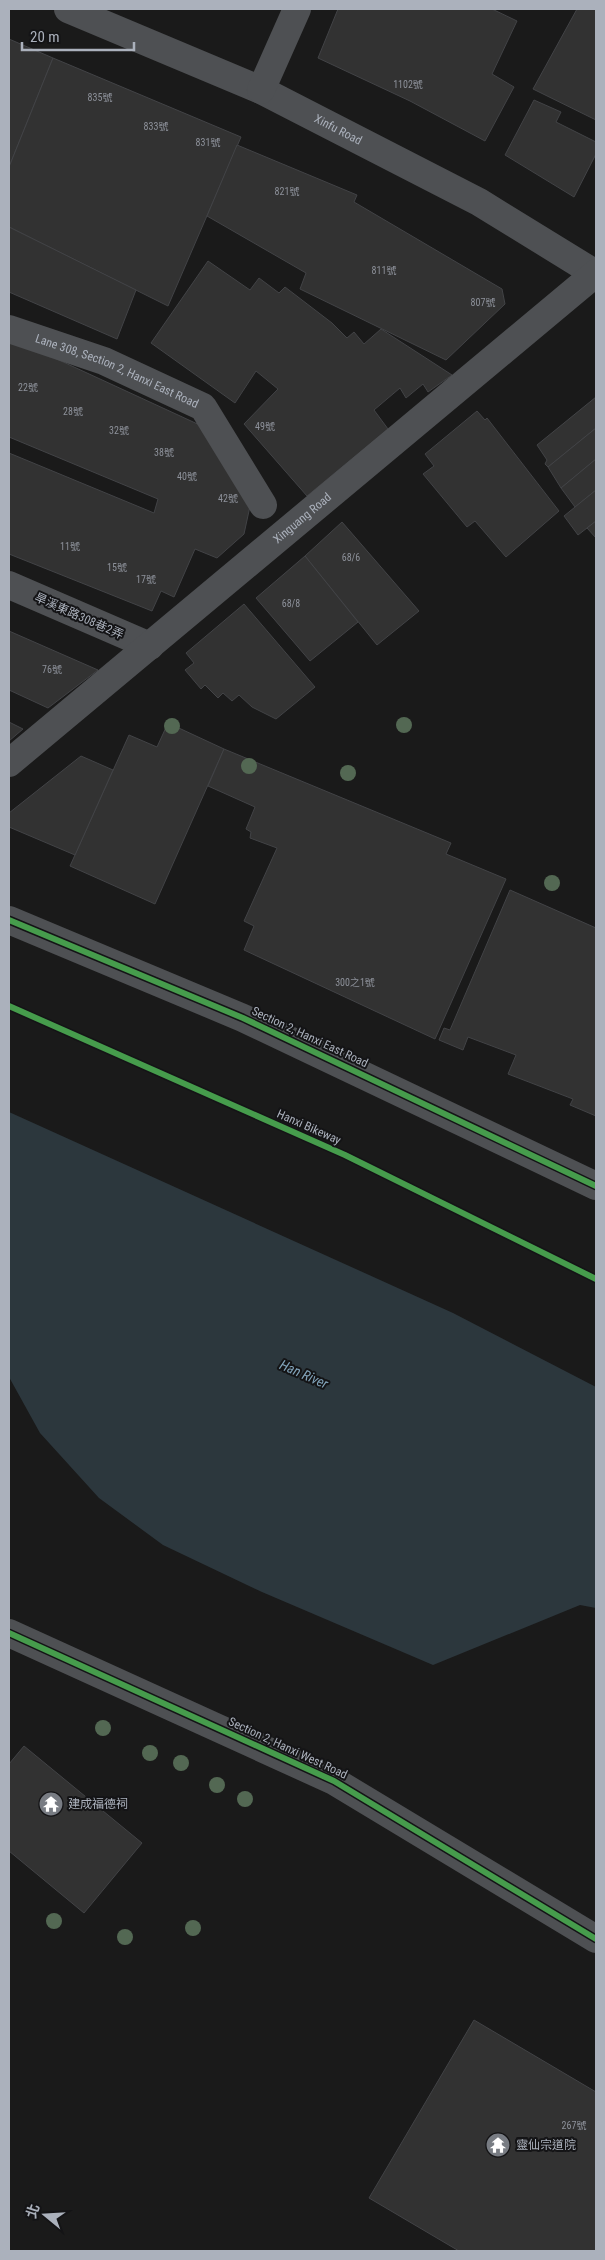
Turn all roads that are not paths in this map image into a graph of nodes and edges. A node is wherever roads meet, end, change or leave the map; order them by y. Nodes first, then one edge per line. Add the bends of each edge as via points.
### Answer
1 (68, 9) edge
2 (297, 9) edge
3 (260, 90) junction
4 (596, 273) edge
5 (9, 328) edge
6 (263, 505) dead end
7 (9, 585) edge
8 (150, 646) junction
9 (9, 764) edge
10 (9, 920) edge
11 (596, 1186) edge
12 (9, 1633) edge
13 (596, 1939) edge

1 - 3 street, Xinfu Road
2 - 3 street
3 - 4 street, Xinfu Road via 479,202
4 - 8 street, Xinguang Road
5 - 6 street, Lane 308, Section 2, Hanxi East Road via 104,361 203,407
7 - 8 street, 旱溪東路308巷2弄
8 - 9 street, Xinguang Road
10 - 11 street, Section 2, Hanxi East Road via 243,1018
12 - 13 street, Section 2, Hanxi West Road via 334,1781

